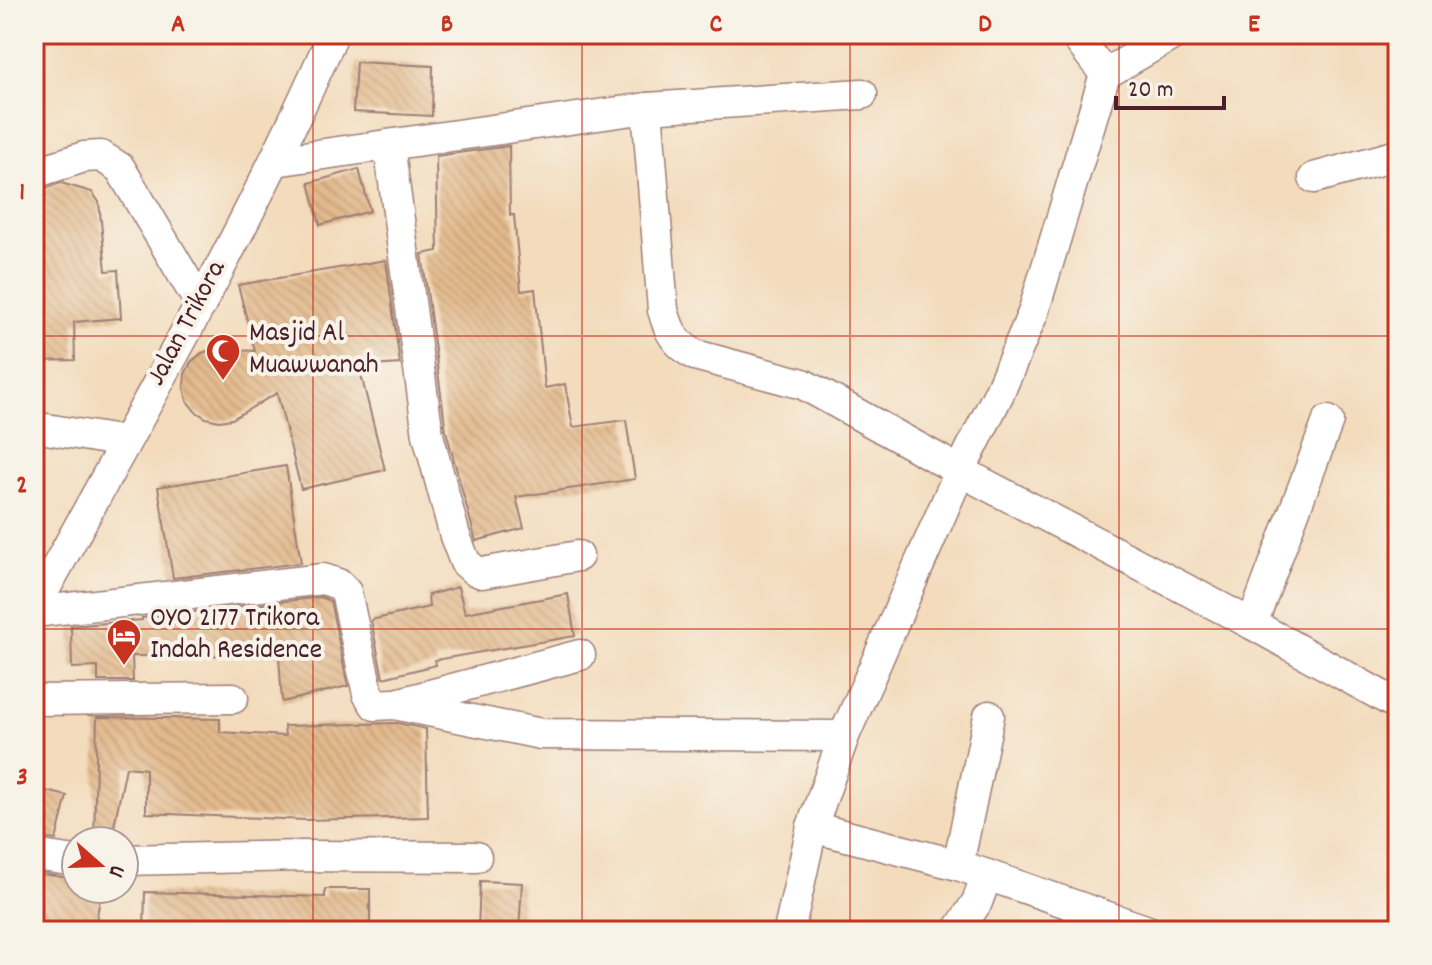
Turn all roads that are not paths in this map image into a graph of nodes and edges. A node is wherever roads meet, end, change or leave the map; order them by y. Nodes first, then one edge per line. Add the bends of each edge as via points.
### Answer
1 (333, 34) edge
2 (1074, 34) edge
3 (1174, 34) edge
4 (1105, 74) junction
5 (862, 94) dead end
6 (647, 108) junction
7 (389, 145) junction
8 (1398, 155) edge
9 (275, 161) junction
10 (34, 173) edge
11 (1314, 178) dead end
12 (201, 305) junction
13 (1328, 421) dead end
14 (34, 427) edge
15 (125, 442) junction
16 (960, 471) junction
17 (578, 556) dead end
18 (34, 610) edge
19 (1252, 624) junction
20 (580, 655) dead end
21 (233, 698) dead end
22 (34, 700) edge
23 (394, 704) junction
24 (1398, 705) edge
25 (989, 716) dead end
26 (844, 736) junction
27 (812, 827) junction
28 (34, 855) edge
29 (476, 857) dead end
30 (60, 859) edge
31 (140, 860) edge
32 (958, 865) junction
33 (987, 875) junction
34 (789, 931) edge
35 (958, 931) edge
36 (1148, 931) edge

1 - 9 street, Jalan Trikora
2 - 4 street
3 - 4 street
4 - 16 street via 1033,313
5 - 6 street
6 - 7 street
6 - 16 street via 663,310 680,346 695,355 803,384
7 - 9 street
7 - 17 street via 428,435 465,562 482,573
8 - 11 street
9 - 12 street, Jalan Trikora
10 - 12 street via 101,156 120,168
12 - 15 street, Jalan Trikora
13 - 19 street
14 - 15 street
15 - 18 street, Jalan Trikora
16 - 19 street
16 - 26 street
18 - 23 street via 323,579 346,592 371,703
19 - 24 street
20 - 23 street
21 - 22 street
23 - 26 street via 541,734
25 - 32 street
26 - 27 street
27 - 32 street
27 - 34 street
28 - 30 street
29 - 31 street
32 - 33 street
33 - 35 street
33 - 36 street

